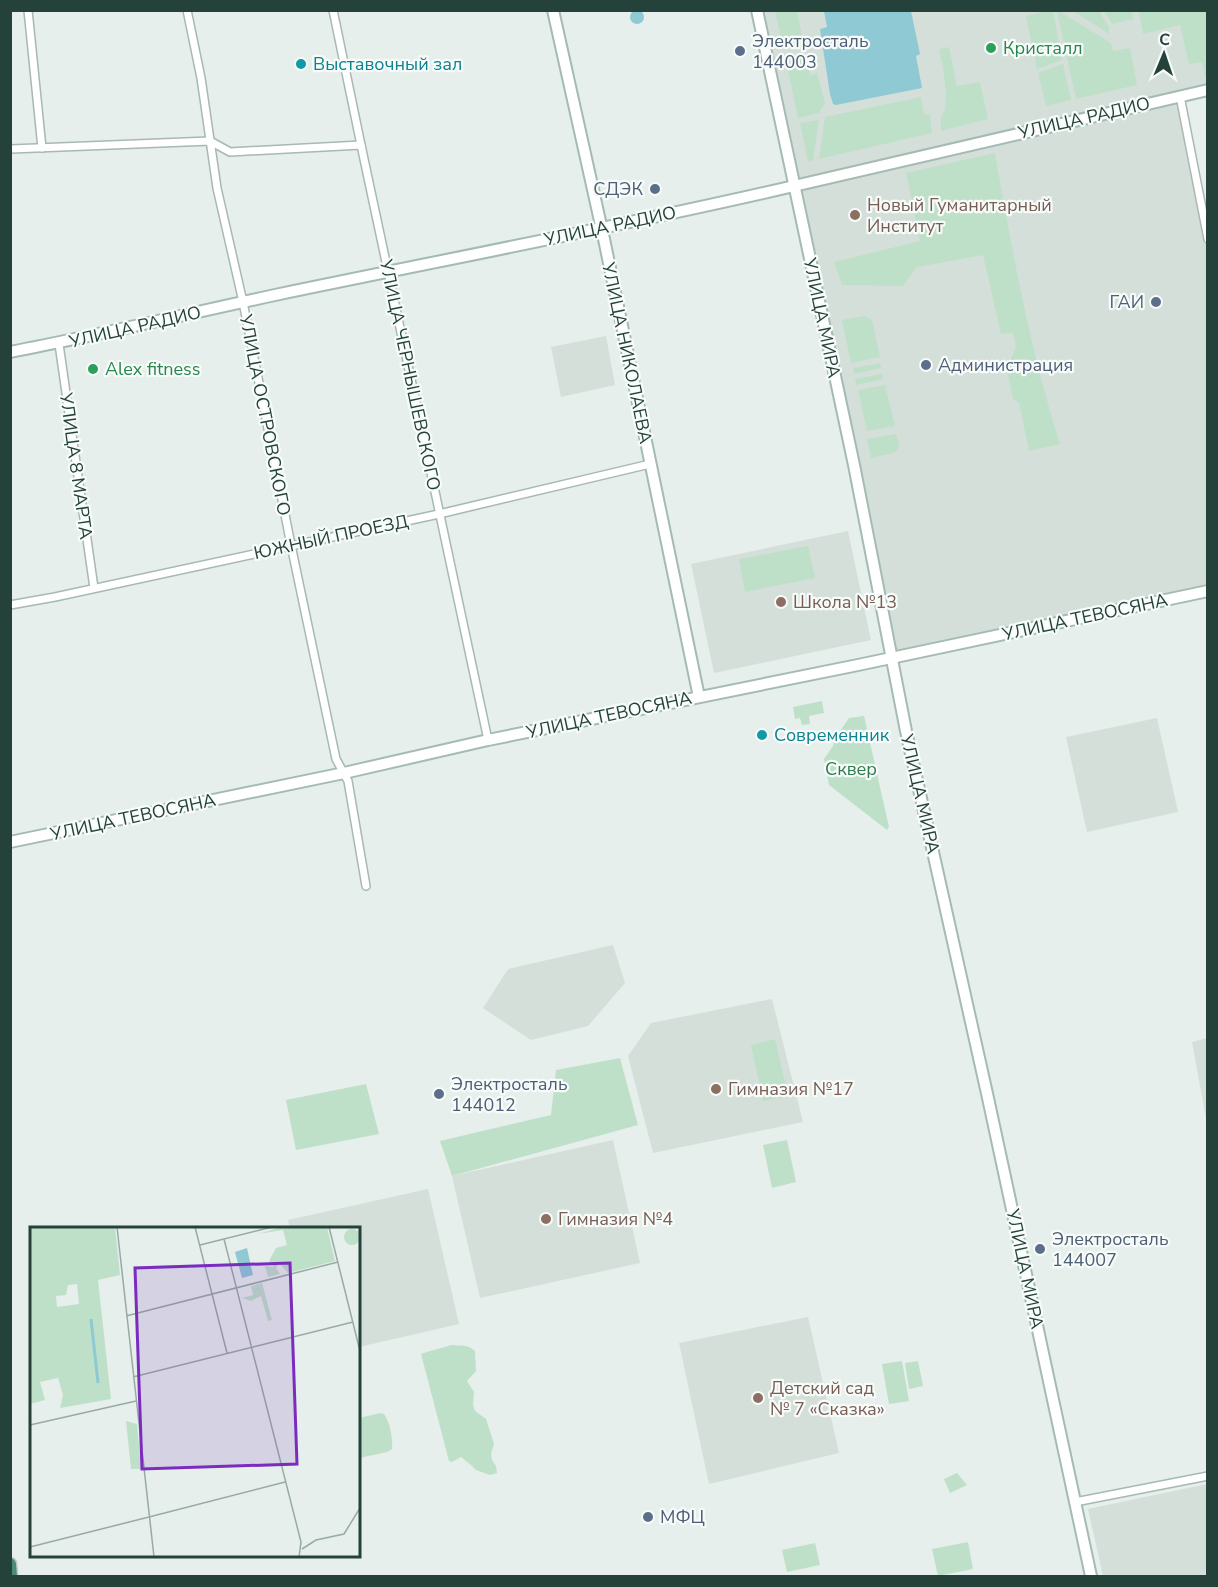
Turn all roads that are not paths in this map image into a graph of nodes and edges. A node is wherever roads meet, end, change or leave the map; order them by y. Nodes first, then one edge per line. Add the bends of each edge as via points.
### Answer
1 (28, 10) edge
2 (187, 10) edge
3 (333, 10) edge
4 (553, 10) edge
5 (757, 10) edge
6 (1208, 90) edge
7 (1180, 96) junction
8 (210, 141) junction
9 (360, 146) junction
10 (42, 148) junction
11 (11, 149) edge
12 (794, 186) junction
13 (601, 228) junction
14 (1208, 239) edge
15 (388, 272) junction
16 (243, 302) junction
17 (59, 344) junction
18 (10, 352) edge
19 (650, 464) junction
20 (439, 514) junction
21 (291, 545) junction
22 (94, 588) junction
23 (1208, 591) edge
24 (10, 605) edge
25 (891, 658) junction
26 (699, 697) junction
27 (488, 740) junction
28 (344, 773) junction
29 (10, 842) edge
30 (366, 886) dead end
31 (1208, 1476) edge
32 (1075, 1502) junction
33 (10, 1564) edge
34 (11, 1576) edge
35 (1090, 1576) edge

1 - 10 street
2 - 8 street, УЛИЦА ОСТРОВСКОГО
3 - 9 street, УЛИЦА ЧЕРНЫШЕВСКОГО
4 - 13 main road, УЛИЦА НИКОЛАЕВА
5 - 12 main road, УЛИЦА МИРА
6 - 7 main road, УЛИЦА РАДИО
7 - 12 main road, УЛИЦА РАДИО
7 - 14 street
8 - 9 street via 230,152
8 - 10 street
8 - 16 street, УЛИЦА ОСТРОВСКОГО
9 - 15 street, УЛИЦА ЧЕРНЫШЕВСКОГО
10 - 11 street
12 - 13 main road, УЛИЦА РАДИО
12 - 25 main road, УЛИЦА МИРА
13 - 15 main road, УЛИЦА РАДИО
13 - 19 main road, УЛИЦА НИКОЛАЕВА
15 - 16 main road, УЛИЦА РАДИО
15 - 20 street, УЛИЦА ЧЕРНЫШЕВСКОГО
16 - 17 main road, УЛИЦА РАДИО
16 - 21 street, УЛИЦА ОСТРОВСКОГО
17 - 18 main road, УЛИЦА РАДИО
17 - 22 street, УЛИЦА 8 МАРТА
19 - 20 street, ЮЖНЫЙ ПРОЕЗД
19 - 26 main road, УЛИЦА НИКОЛАЕВА
20 - 21 street, ЮЖНЫЙ ПРОЕЗД
20 - 27 street, УЛИЦА ЧЕРНЫШЕВСКОГО
21 - 22 street, ЮЖНЫЙ ПРОЕЗД
21 - 28 street, УЛИЦА ОСТРОВСКОГО via 336,759
22 - 24 street, ЮЖНЫЙ ПРОЕЗД
23 - 25 main road, УЛИЦА ТЕВОСЯНА
25 - 26 main road, УЛИЦА ТЕВОСЯНА
25 - 32 main road, УЛИЦА МИРА
26 - 27 main road, УЛИЦА ТЕВОСЯНА
27 - 28 main road, УЛИЦА ТЕВОСЯНА
28 - 29 main road, УЛИЦА ТЕВОСЯНА
28 - 30 street
31 - 32 street
32 - 35 main road, УЛИЦА МИРА
33 - 34 highway

